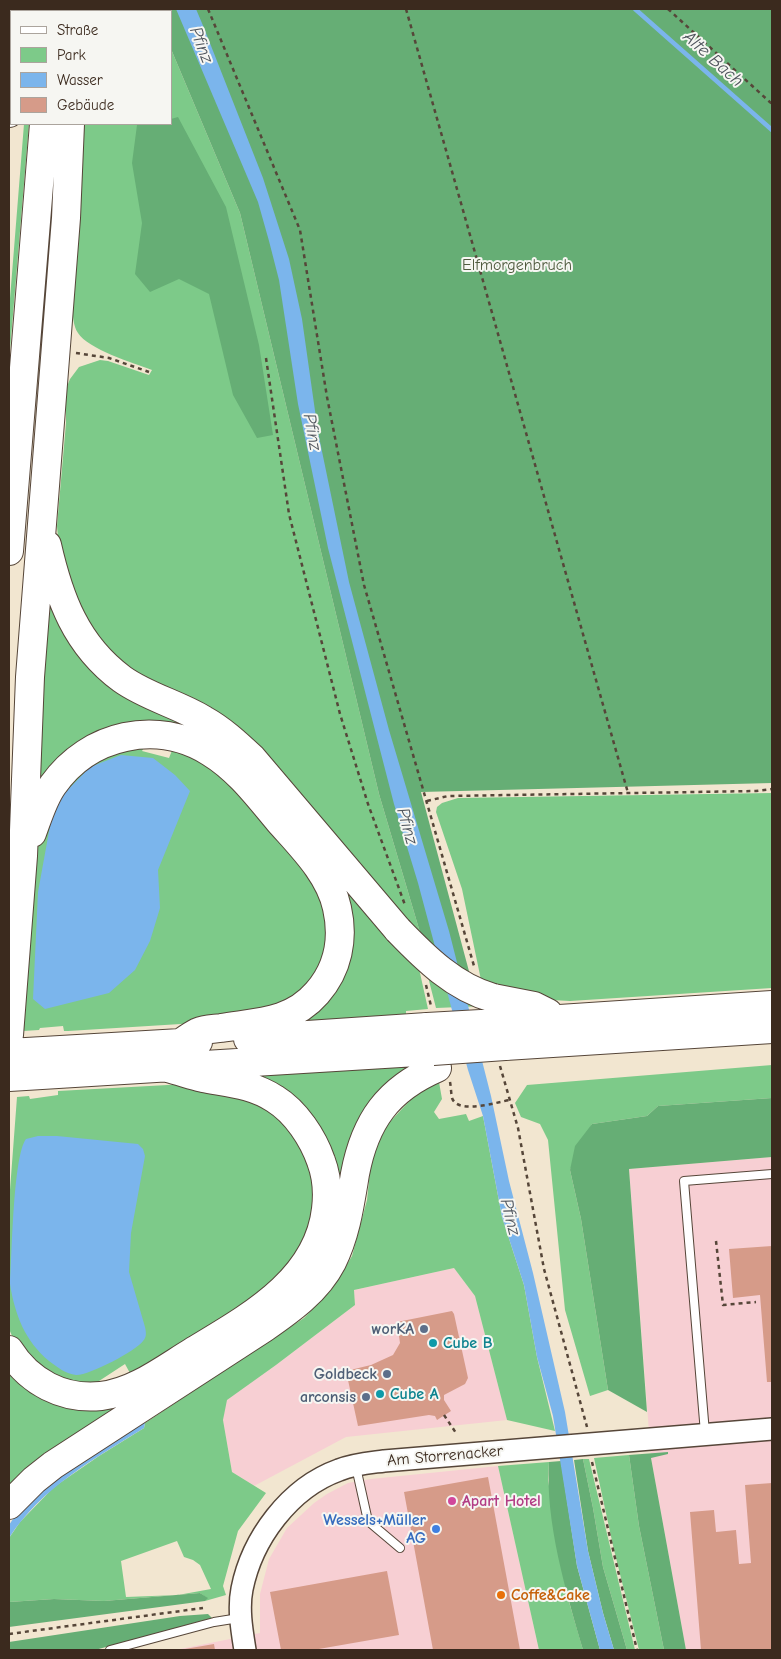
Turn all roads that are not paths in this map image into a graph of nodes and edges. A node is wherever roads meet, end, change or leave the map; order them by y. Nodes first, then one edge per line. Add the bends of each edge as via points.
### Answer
1 (10, 97) edge
2 (9, 113) edge
3 (44, 125) edge
4 (70, 125) edge
5 (42, 522) junction
6 (9, 550) edge
7 (23, 856) junction
8 (772, 1004) edge
9 (772, 1028) edge
10 (500, 1034) junction
11 (9, 1035) edge
12 (179, 1044) junction
13 (436, 1047) junction
14 (9, 1053) edge
15 (39, 1063) junction
16 (167, 1068) junction
17 (9, 1077) edge
18 (772, 1174) edge
19 (9, 1350) edge
20 (772, 1429) edge
21 (705, 1435) junction
22 (355, 1465) junction
23 (9, 1505) edge
24 (400, 1548) dead end
25 (241, 1618) junction
26 (110, 1650) edge
27 (245, 1650) edge

1 - 2 highway
3 - 6 highway
4 - 5 highway via 66,218
5 - 7 highway via 30,677
5 - 10 highway, bridge via 52,569 67,612 92,650 122,679 203,719 231,738 402,920 420,953 460,984
7 - 11 highway
7 - 12 highway via 45,797 66,769 102,744 126,736 147,734 185,740 228,765 307,853 325,880 338,909 339,946 330,976 312,998 287,1015 264,1023 199,1032
8 - 10 highway via 561,1020
9 - 10 highway
10 - 13 highway, bridge
10 - 13 highway, bridge via 478,1048
12 - 13 highway
12 - 15 highway
13 - 16 highway
13 - 23 highway via 423,1074 394,1094 375,1116 358,1158 338,1248 332,1263 312,1290 279,1318 53,1465
14 - 15 highway
15 - 16 highway
15 - 17 highway
16 - 19 highway via 262,1091 293,1114 319,1153 325,1172 328,1199 324,1225 313,1252 296,1276 265,1304 142,1383 115,1394 65,1394 42,1384 22,1368
18 - 21 lane via 684,1182
20 - 21 street, Am Storrenacker
21 - 22 street, Am Storrenacker
22 - 24 lane via 368,1521
22 - 25 street, Am Storrenacker via 314,1482 276,1517 247,1569
25 - 26 lane via 214,1622
25 - 27 street, Am Storrenacker

